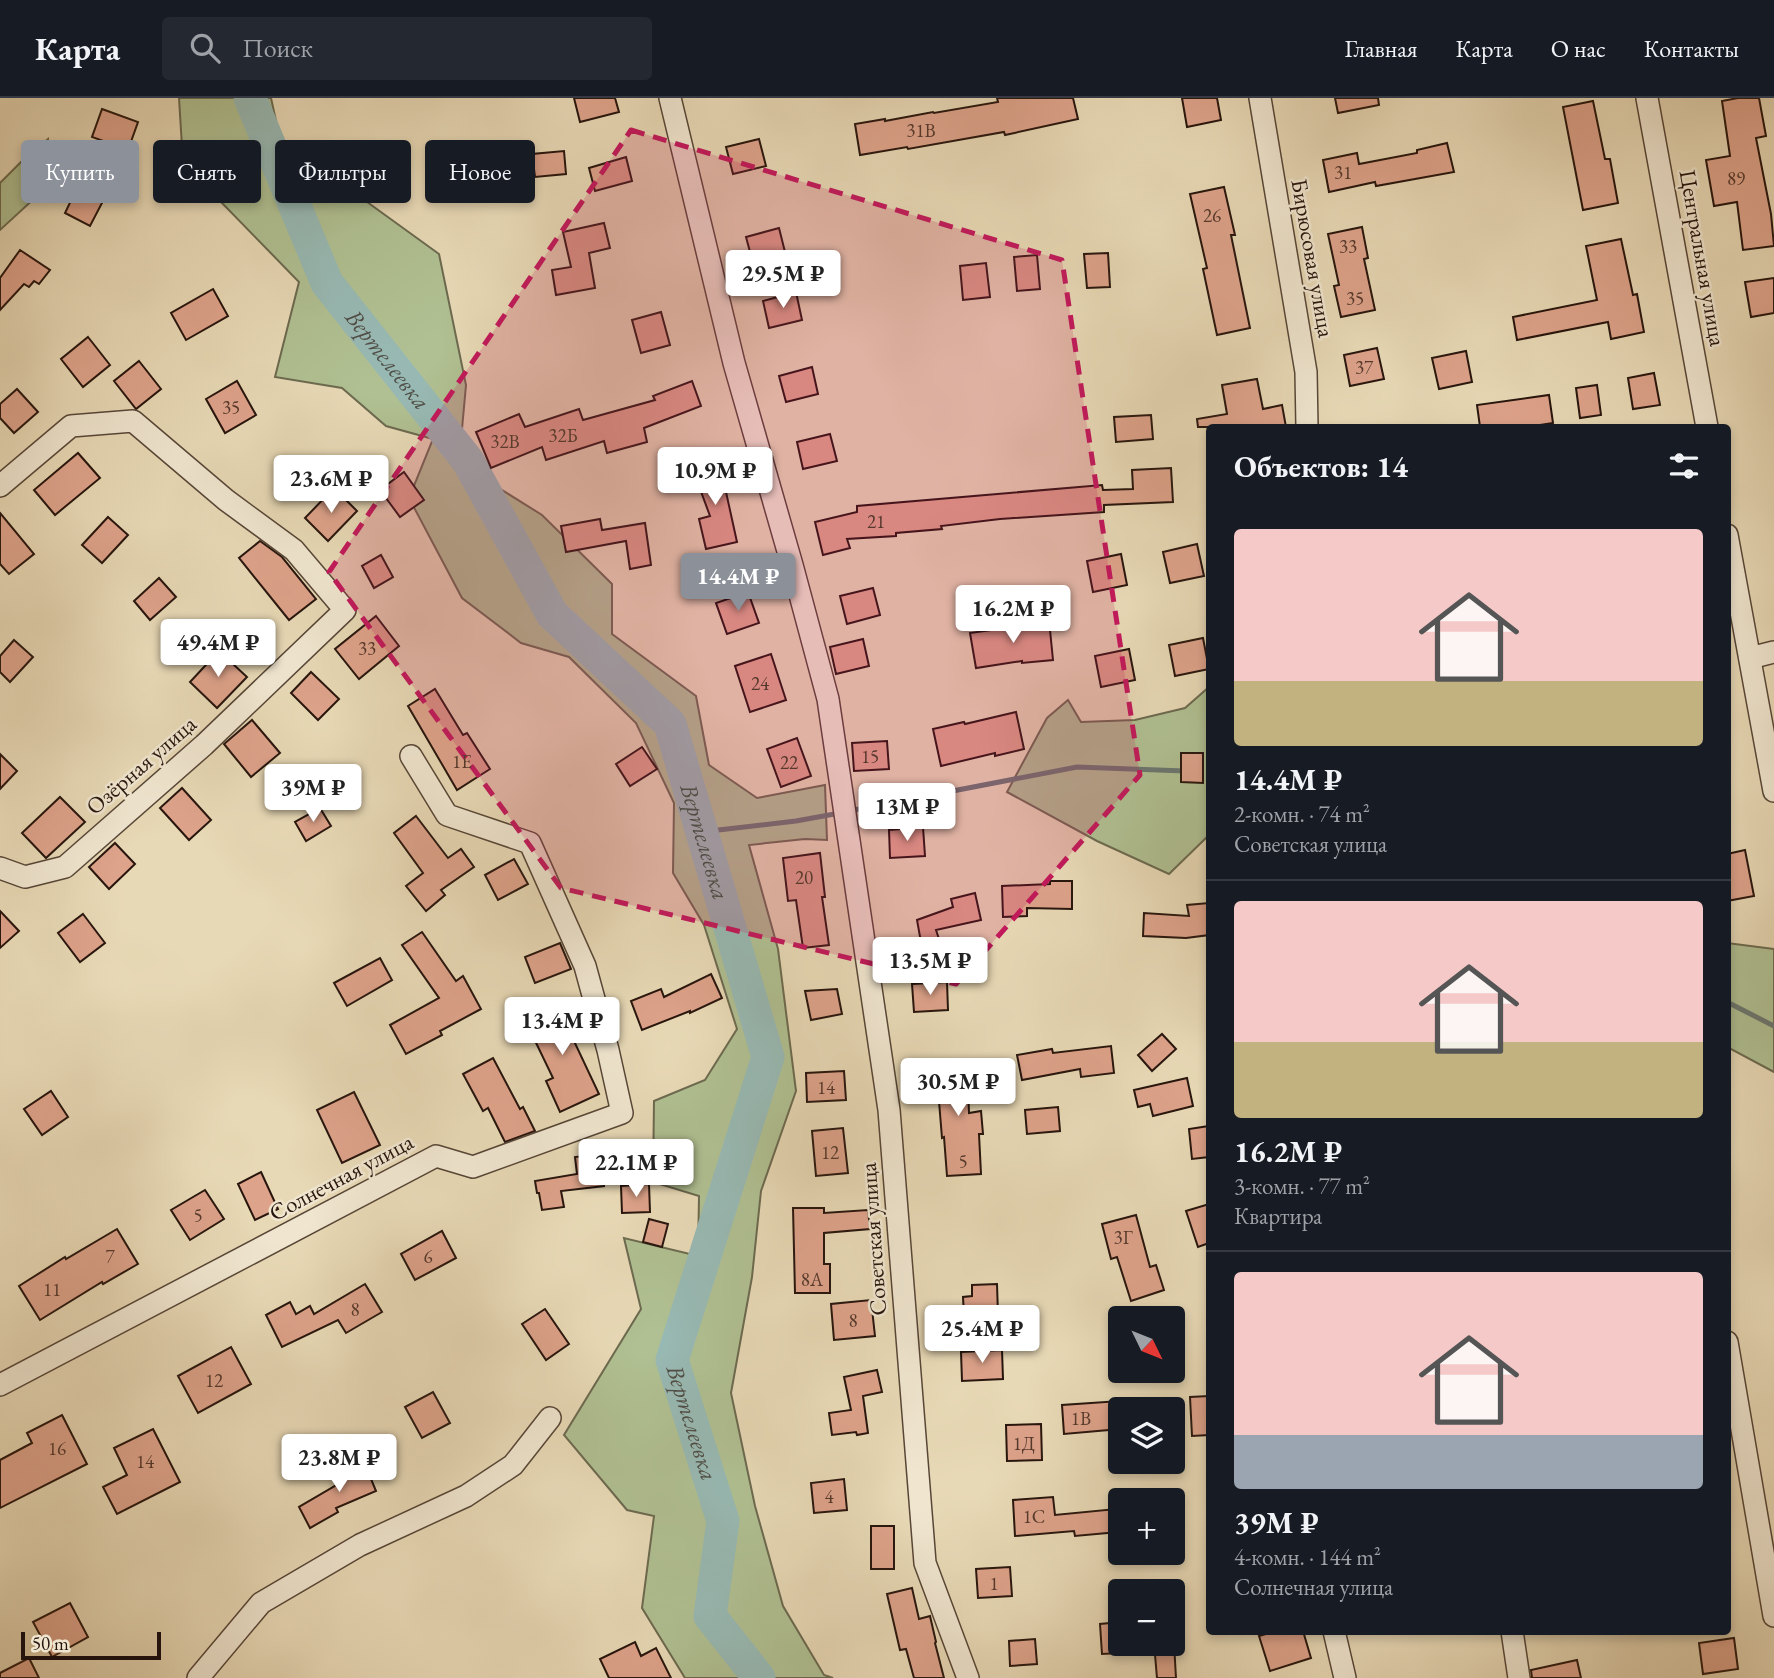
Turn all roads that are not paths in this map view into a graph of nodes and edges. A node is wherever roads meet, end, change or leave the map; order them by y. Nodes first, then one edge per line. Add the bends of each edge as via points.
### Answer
1 (670, 98) edge
2 (1260, 98) edge
3 (1647, 98) edge
4 (1307, 424) edge
5 (1706, 424) edge
6 (0, 486) edge
7 (1731, 557) edge
8 (1774, 652) edge
9 (1750, 658) junction
10 (411, 756) dead end
11 (1774, 792) edge
12 (0, 868) edge
13 (1731, 1365) edge
14 (0, 1385) edge
15 (550, 1418) dead end
16 (1774, 1616) edge
17 (1335, 1635) edge
18 (1513, 1635) edge
19 (198, 1678) edge
20 (968, 1678) edge
21 (1345, 1678) edge
22 (1519, 1678) edge

1 - 20 street, Советская улица via 734,363 828,699 889,1110 925,1563
2 - 4 street, Бирюсовая улица via 1306,372
3 - 5 street, Центральная улица
6 - 12 street, Озёрная улица via 71,426 133,421 294,550 345,610 204,745 65,867 25,877
7 - 9 street
8 - 9 street
9 - 11 street
10 - 14 street, Солнечная улица via 447,815 530,843 585,966 622,1113 473,1167 436,1156
13 - 16 street
15 - 19 street via 513,1465 466,1496 360,1545 261,1604
17 - 21 street
18 - 22 street

